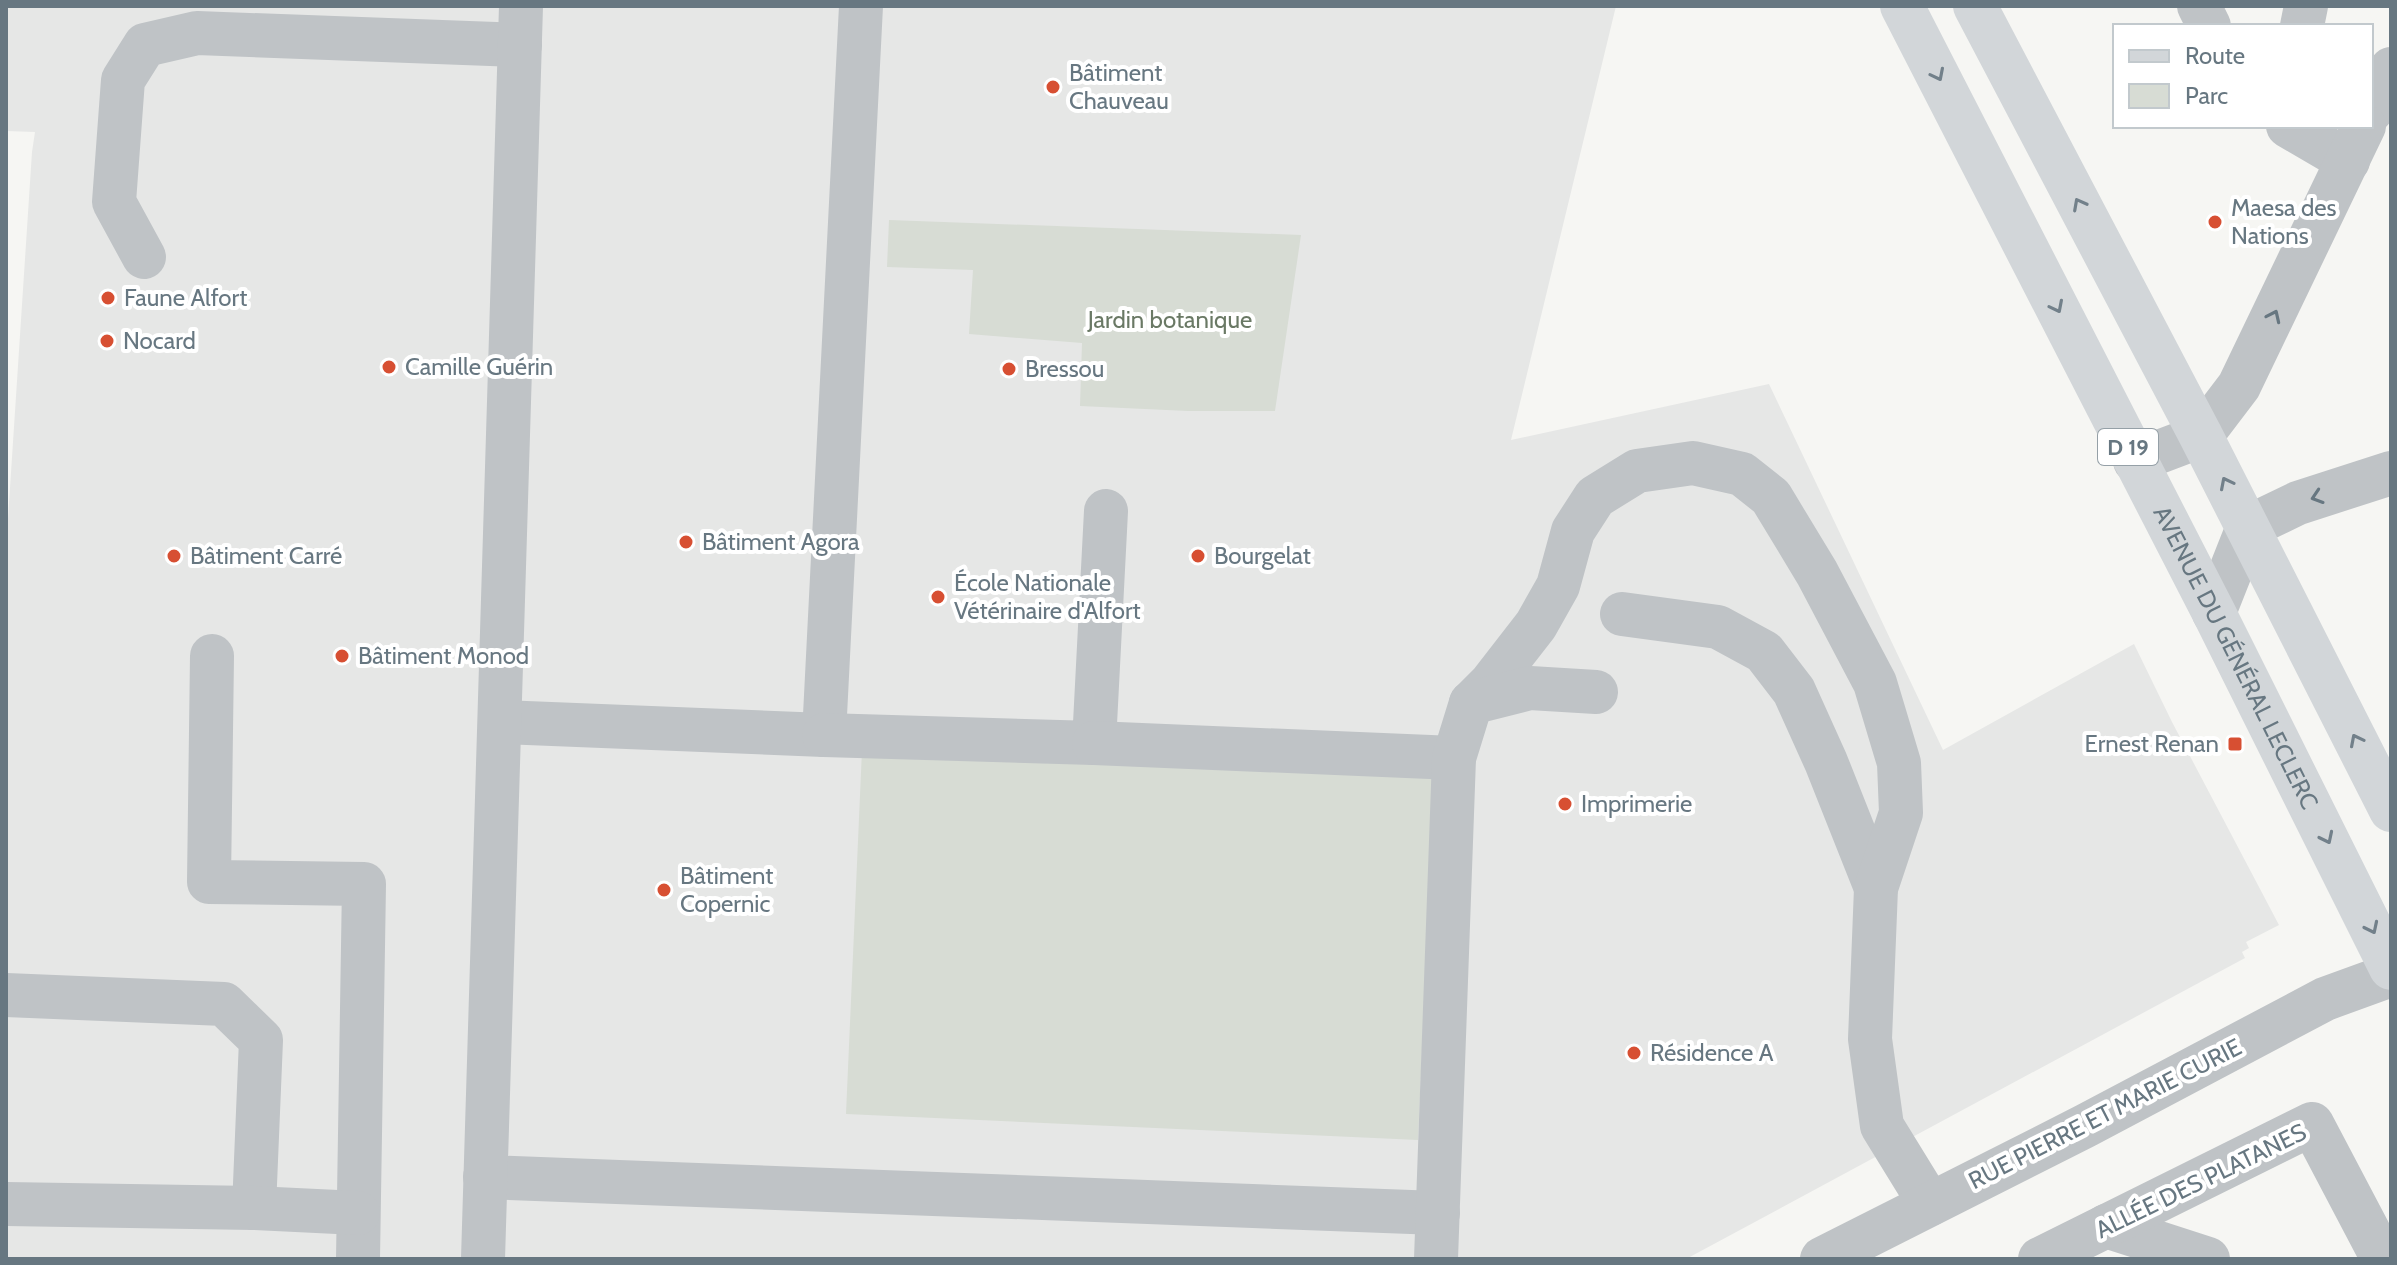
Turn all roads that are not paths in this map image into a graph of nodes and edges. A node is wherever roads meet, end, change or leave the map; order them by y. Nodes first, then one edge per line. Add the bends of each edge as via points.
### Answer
1 (861, 6) edge
2 (1902, 6) edge
3 (1975, 6) edge
4 (2199, 6) edge
5 (2208, 24) edge
6 (520, 26) edge
7 (2391, 69) edge
8 (2373, 107) edge
9 (2296, 128) edge
10 (2356, 143) edge
11 (144, 257) dead end
12 (2201, 436) junction
13 (2135, 461) junction
14 (2391, 473) edge
15 (1106, 511) dead end
16 (2248, 527) junction
17 (2214, 613) junction
18 (1622, 614) dead end
19 (212, 656) dead end
20 (1596, 692) dead end
21 (1471, 703) junction
22 (500, 722) junction
23 (824, 735) junction
24 (1094, 743) junction
25 (1454, 758) junction
26 (2391, 810) edge
27 (1876, 888) junction
28 (2391, 968) edge
29 (2391, 975) edge
30 (6, 995) edge
31 (485, 1177) junction
32 (6, 1204) edge
33 (1930, 1204) junction
34 (254, 1208) junction
35 (358, 1213) junction
36 (1438, 1213) junction
37 (2106, 1226) junction
38 (358, 1259) edge
39 (483, 1259) edge
40 (1436, 1259) edge
41 (1822, 1259) edge
42 (2040, 1259) edge
43 (2208, 1259) edge
44 (2383, 1259) edge

1 - 23 street
2 -> 13 main road, AVENUE DU GÉNÉRAL LECLERC / D 19
12 -> 3 main road, D 19
4 - 5 street
6 - 11 street via 197,33 145,45 123,80 114,202
6 - 22 street
7 - 8 street
9 - 10 street
12 -> 10 street via 2250,368
12 - 13 street
16 -> 12 main road, D 19
13 - 17 main road, AVENUE DU GÉNÉRAL LECLERC / D 19
14 -> 16 street via 2298,503
15 - 24 street
16 - 17 street
26 -> 16 main road, D 19
17 -> 28 main road, AVENUE DU GÉNÉRAL LECLERC / D 19
18 - 27 street via 1718,627 1764,652 1794,691
19 - 35 street via 209,882 364,884
20 - 21 street via 1530,688
21 - 25 street
21 - 27 street via 1536,625 1558,586 1573,531 1595,497 1637,471 1693,463 1742,474 1771,497 1875,683 1899,763 1901,813
22 - 23 street
22 - 31 street
23 - 24 street
24 - 25 street
25 - 36 street
27 - 33 street via 1870,1039 1882,1126
29 - 33 street, RUE PIERRE ET MARIE CURIE via 2325,999
30 - 34 street via 224,1004 261,1040
31 - 36 street
31 - 39 street
32 - 34 street
33 - 41 street, RUE PIERRE ET MARIE CURIE
34 - 35 street
35 - 38 street
36 - 40 street
37 - 42 street, ALLÉE DES PLATANES
37 - 43 street
37 - 44 street, ALLÉE DES PLATANES via 2312,1124

